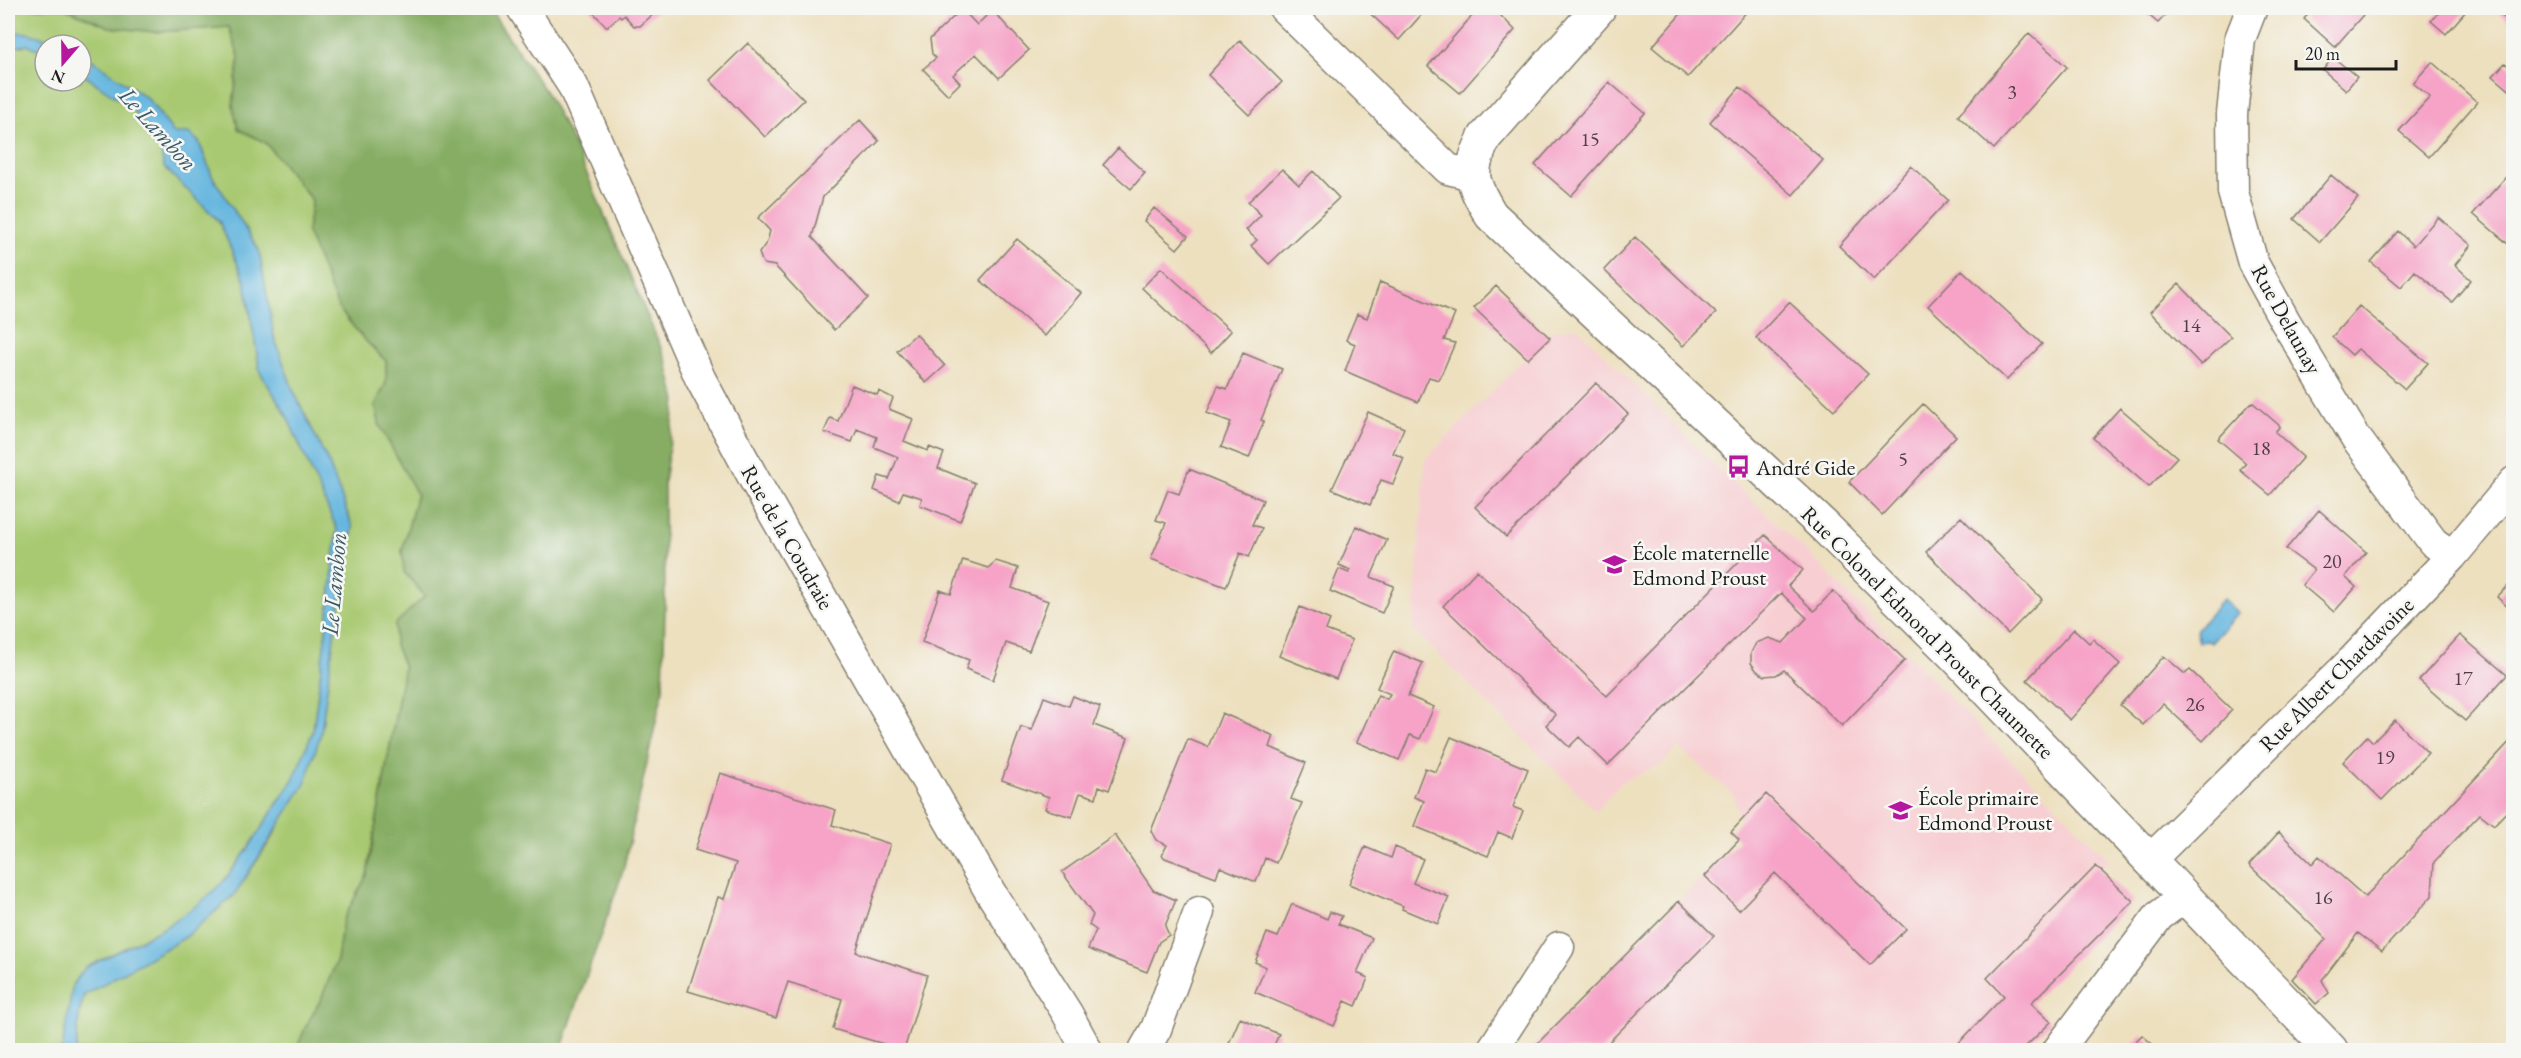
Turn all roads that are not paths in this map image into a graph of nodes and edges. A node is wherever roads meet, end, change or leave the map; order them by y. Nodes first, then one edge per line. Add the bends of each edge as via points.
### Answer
1 (522, 8) edge
2 (1284, 8) edge
3 (1599, 8) edge
4 (2252, 8) edge
5 (1472, 175) junction
6 (2514, 482) edge
7 (2452, 556) junction
8 (2151, 859) junction
9 (2184, 897) junction
10 (1199, 912) dead end
11 (1559, 947) dead end
12 (1087, 1050) edge
13 (1144, 1050) edge
14 (1492, 1050) edge
15 (2058, 1050) edge
16 (2331, 1050) edge

1 - 12 street, Rue de la Coudraie via 573,86 700,378 754,479 989,890
2 - 5 street via 1448,170
3 - 5 street via 1485,137
4 - 7 street, Rue Delaunay via 2240,39 2232,114 2233,192 2253,263 2356,438 2433,542
5 - 8 street, Rue Colonel Edmond Proust Chaumette via 1491,215 1825,527
6 - 7 street, Rue Albert Chardavoine
7 - 8 street, Rue Albert Chardavoine via 2351,662
8 - 9 street, Rue Colonel Edmond Proust Chaumette
9 - 15 street via 2159,916
9 - 16 street, Rue Colonel Edmond Proust Chaumette
10 - 13 street via 1156,1029
11 - 14 street

